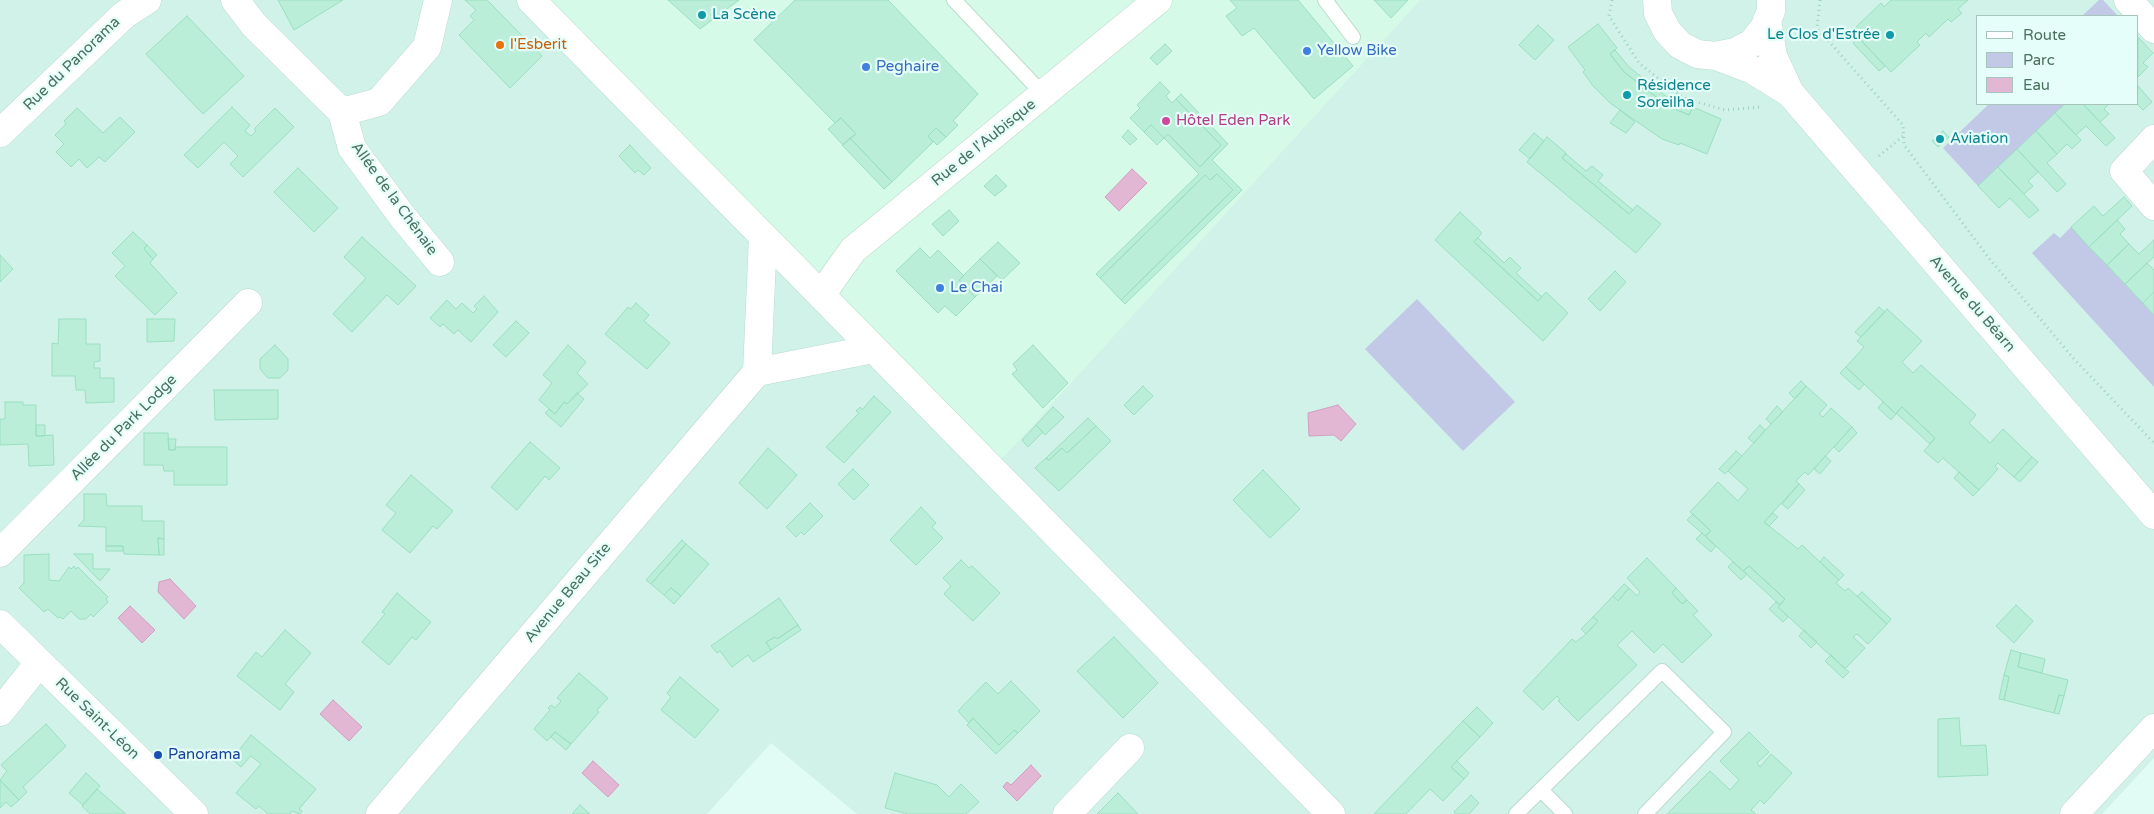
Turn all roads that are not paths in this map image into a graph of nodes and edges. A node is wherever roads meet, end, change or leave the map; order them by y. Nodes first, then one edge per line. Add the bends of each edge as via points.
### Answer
1 (147, 0) edge
2 (235, 0) edge
3 (438, 0) edge
4 (531, 0) edge
5 (954, 0) edge
6 (1158, 0) edge
7 (1325, 0) edge
8 (1657, 0) edge
9 (2128, 0) edge
10 (1769, 10) edge
11 (2154, 29) edge
12 (1354, 37) dead end
13 (1716, 56) junction
14 (1790, 93) junction
15 (1043, 94) junction
16 (342, 112) junction
17 (0, 133) edge
18 (2154, 139) edge
19 (2154, 206) edge
20 (763, 236) junction
21 (440, 262) dead end
22 (820, 295) junction
23 (248, 303) dead end
24 (873, 349) junction
25 (757, 372) junction
26 (2154, 515) edge
27 (0, 553) edge
28 (0, 624) edge
29 (39, 663) junction
30 (0, 712) edge
31 (2154, 728) edge
32 (1130, 748) dead end
33 (1541, 790) junction
34 (194, 814) edge
35 (380, 814) edge
36 (1067, 814) edge
37 (1331, 814) edge
38 (1516, 814) edge
39 (1565, 814) edge
40 (1645, 814) edge
41 (2074, 814) edge

1 - 17 street, Rue du Panorama via 124,15
2 - 16 street, Allée de la Chênaie via 254,25
3 - 16 street via 427,47 379,102
4 - 20 street
5 - 15 lane
6 - 15 street, Rue de l'Aubisque
7 - 12 lane
8 - 13 street, Avenue du Béarn via 1658,13 1666,31 1680,45 1697,54
9 - 11 street
10 - 13 street via 1764,28 1752,43 1735,52
10 - 14 street, Avenue du Béarn via 1774,56
13 - 14 street, Avenue du Béarn via 1753,70
14 - 26 street, Avenue du Béarn
15 - 22 street, Rue de l'Aubisque via 853,250
16 - 21 street, Allée de la Chênaie via 352,148
18 - 19 street via 2124,171
20 - 22 street
20 - 25 street
22 - 24 street
23 - 27 street, Allée du Park Lodge
24 - 25 street
24 - 37 street
25 - 35 street, Avenue Beau Site
28 - 29 street, Rue Saint-Léon
29 - 30 street
29 - 34 street, Rue Saint-Léon
31 - 41 street
32 - 36 street
33 - 38 lane
33 - 39 lane
33 - 40 lane via 1662,671 1724,732

